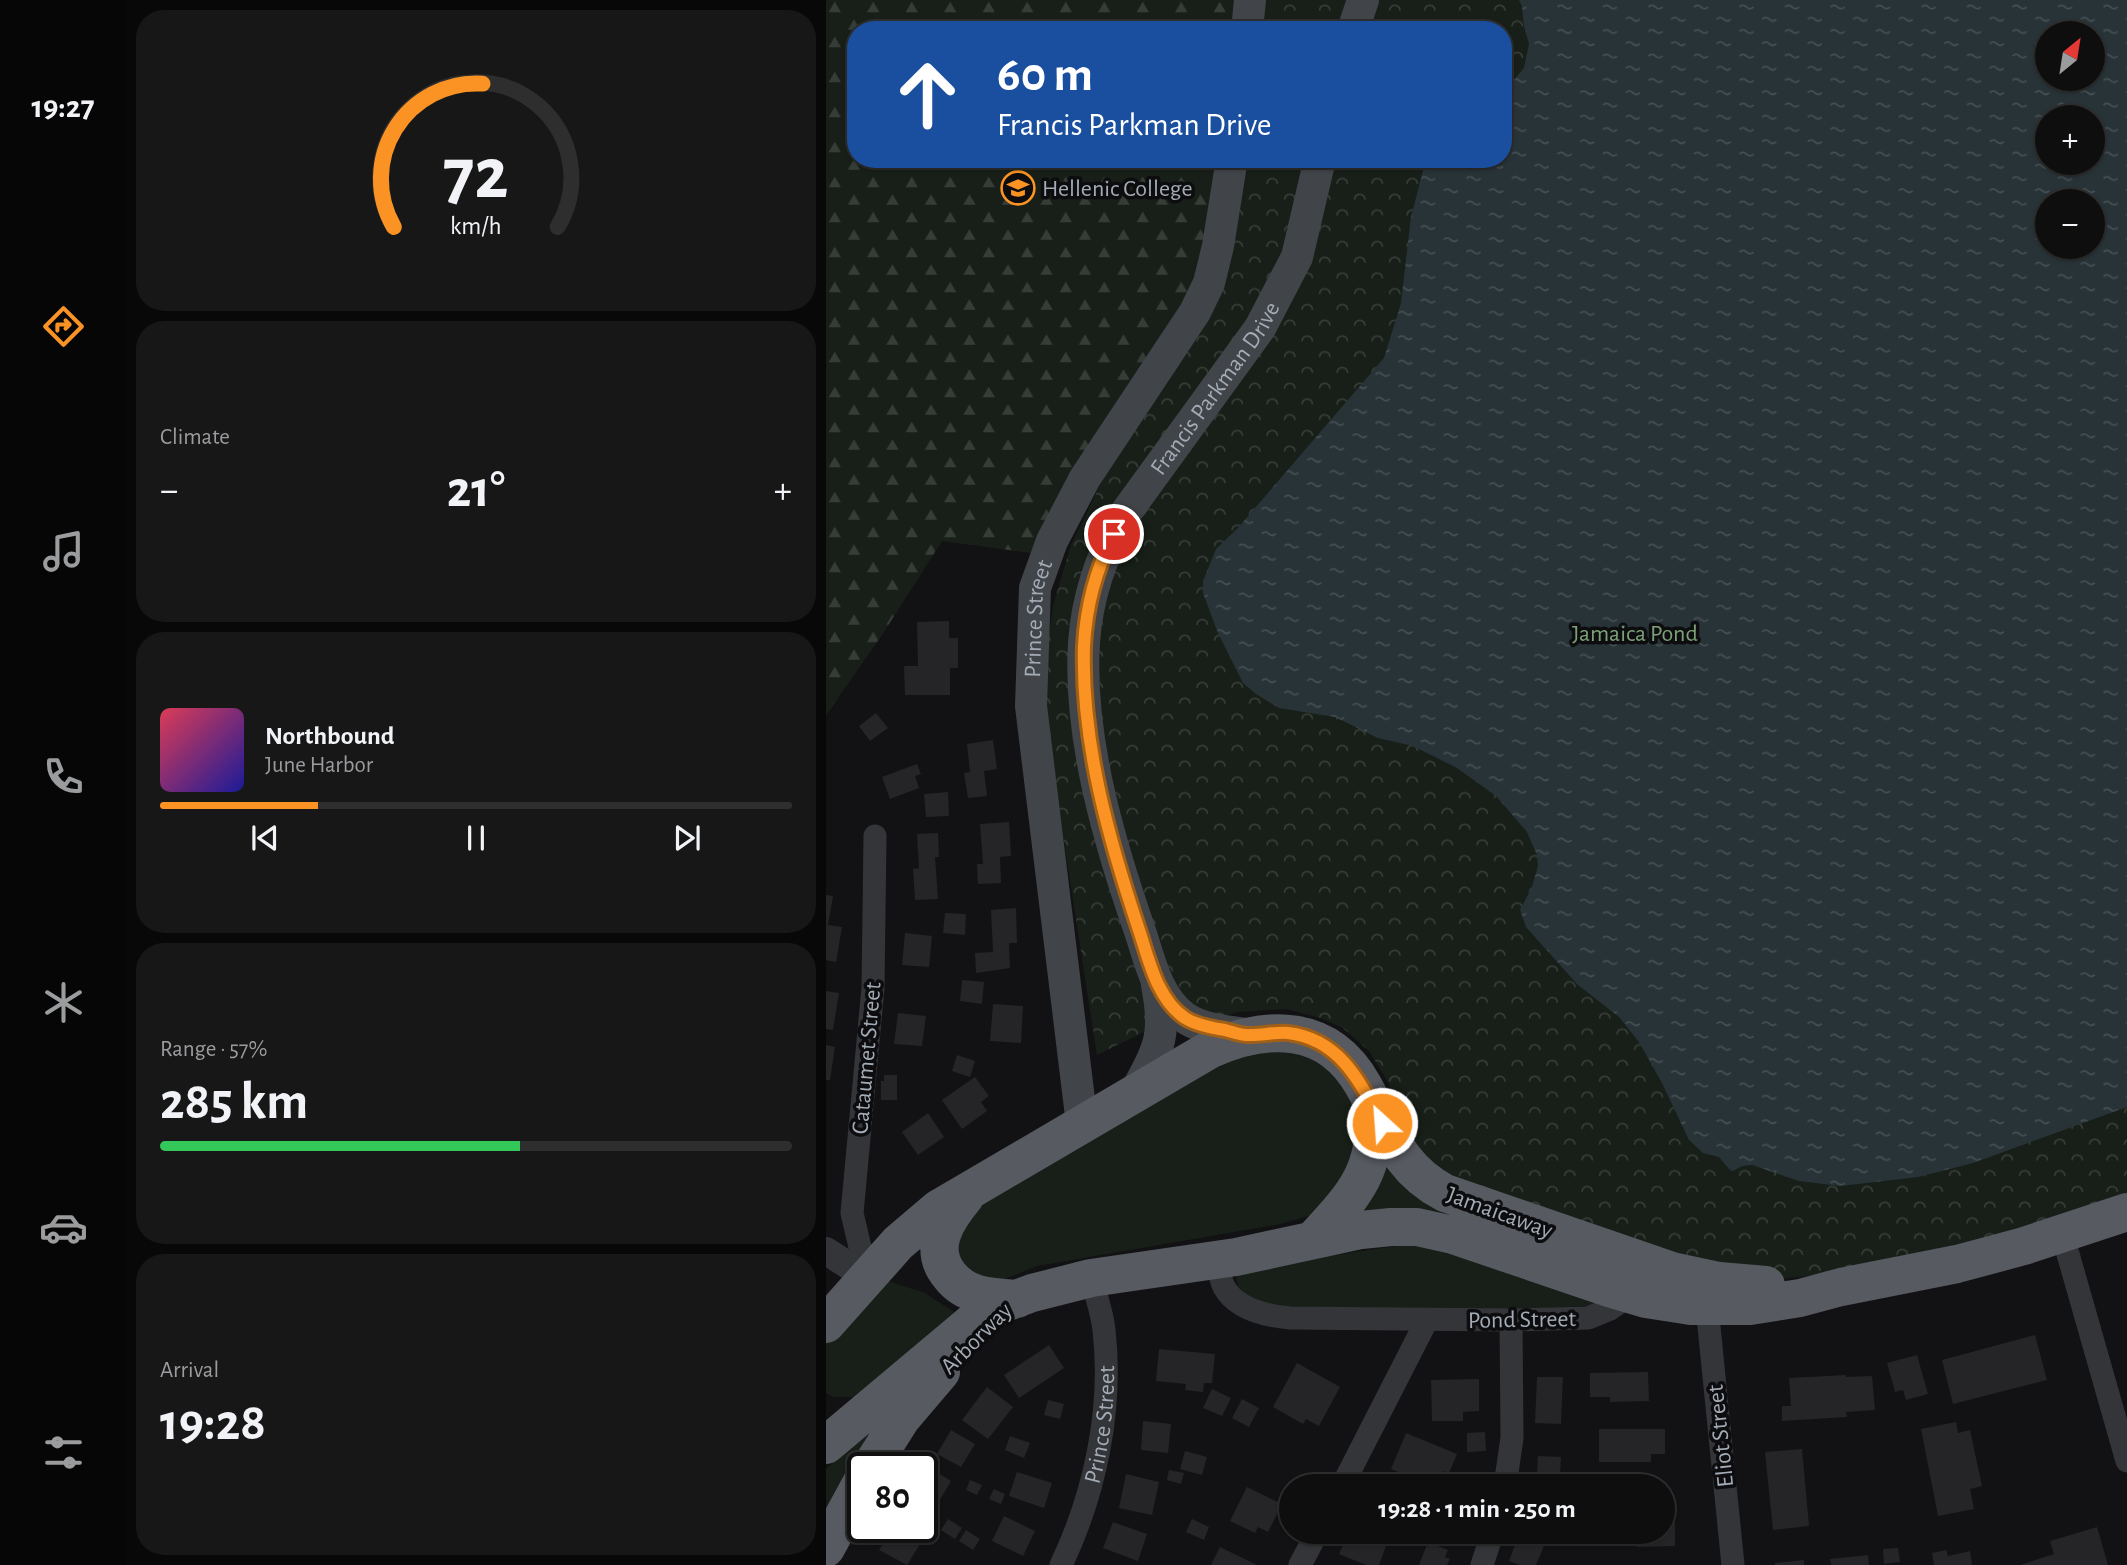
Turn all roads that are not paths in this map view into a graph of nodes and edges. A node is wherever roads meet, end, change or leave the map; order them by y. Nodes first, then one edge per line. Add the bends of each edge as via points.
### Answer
1 (1250, 0) edge
2 (1363, 0) edge
3 (1248, 21) edge
4 (1356, 21) edge
5 (1232, 168) edge
6 (1319, 168) edge
7 (874, 836) dead end
8 (1155, 977) junction
9 (1250, 1035) junction
10 (1135, 1093) junction
11 (1375, 1109) junction
12 (1082, 1124) junction
13 (971, 1189) junction
14 (2127, 1212) edge
15 (2062, 1233) junction
16 (1313, 1240) junction
17 (826, 1251) edge
18 (1217, 1259) junction
19 (867, 1277) junction
20 (1091, 1278) junction
21 (1841, 1287) junction
22 (1630, 1295) junction
23 (1017, 1299) junction
24 (1707, 1307) junction
25 (1427, 1320) junction
26 (1511, 1320) junction
27 (826, 1324) edge
28 (844, 1411) edge
29 (826, 1445) edge
30 (880, 1452) edge
31 (2127, 1461) edge
32 (1348, 1474) edge
33 (1506, 1474) edge
34 (847, 1509) edge
35 (1311, 1544) edge
36 (1489, 1544) edge
37 (826, 1548) edge
38 (1061, 1565) edge
39 (1300, 1565) edge
40 (1482, 1565) edge
41 (1733, 1565) edge

1 - 3 main road
2 - 4 main road
5 - 12 main road, Prince Street via 1209,283 1195,312 1085,478 1052,541 1035,588 1031,706
6 - 8 main road, Francis Parkman Drive via 1297,257 1284,285 1260,328 1122,518 1105,550 1090,597 1084,671 1093,757 1110,833
7 - 19 street, Cataumet Street via 873,988 852,1213
8 - 9 main road, Francis Parkman Drive via 1184,1017
8 - 10 main road, Francis Parkman Drive via 1161,1037
9 - 10 highway, Jamaicaway via 1209,1050
9 - 11 highway, Jamaicaway via 1286,1033 1326,1046 1351,1067
10 - 12 highway, Jamaicaway
11 - 16 highway via 1375,1137 1366,1171 1353,1196
11 - 21 highway, Jamaicaway via 1412,1170 1456,1198 1696,1277 1783,1287
12 - 13 highway
13 - 19 highway via 916,1226
13 - 23 highway via 944,1228 939,1258 963,1288
14 - 15 highway
15 - 21 highway via 1957,1264
15 - 31 street
16 - 18 highway, Jamaicaway
16 - 22 highway, Jamaicaway via 1384,1227 1427,1228
17 - 19 street
18 - 20 highway
18 - 25 street, Pond Street via 1228,1293 1264,1313
19 - 27 highway
20 - 23 highway
20 - 38 street, Prince Street via 1104,1330 1103,1412 1091,1484
21 - 24 highway via 1761,1305
22 - 24 highway
22 - 26 street, Pond Street via 1588,1318
23 - 28 highway, Arborway via 986,1313
23 - 30 highway, Arborway via 928,1387
24 - 41 street, Eliot Street
25 - 26 street, Pond Street
25 - 32 street
26 - 33 street
28 - 29 highway, Arborway
34 - 37 highway
35 - 39 street
36 - 40 street

